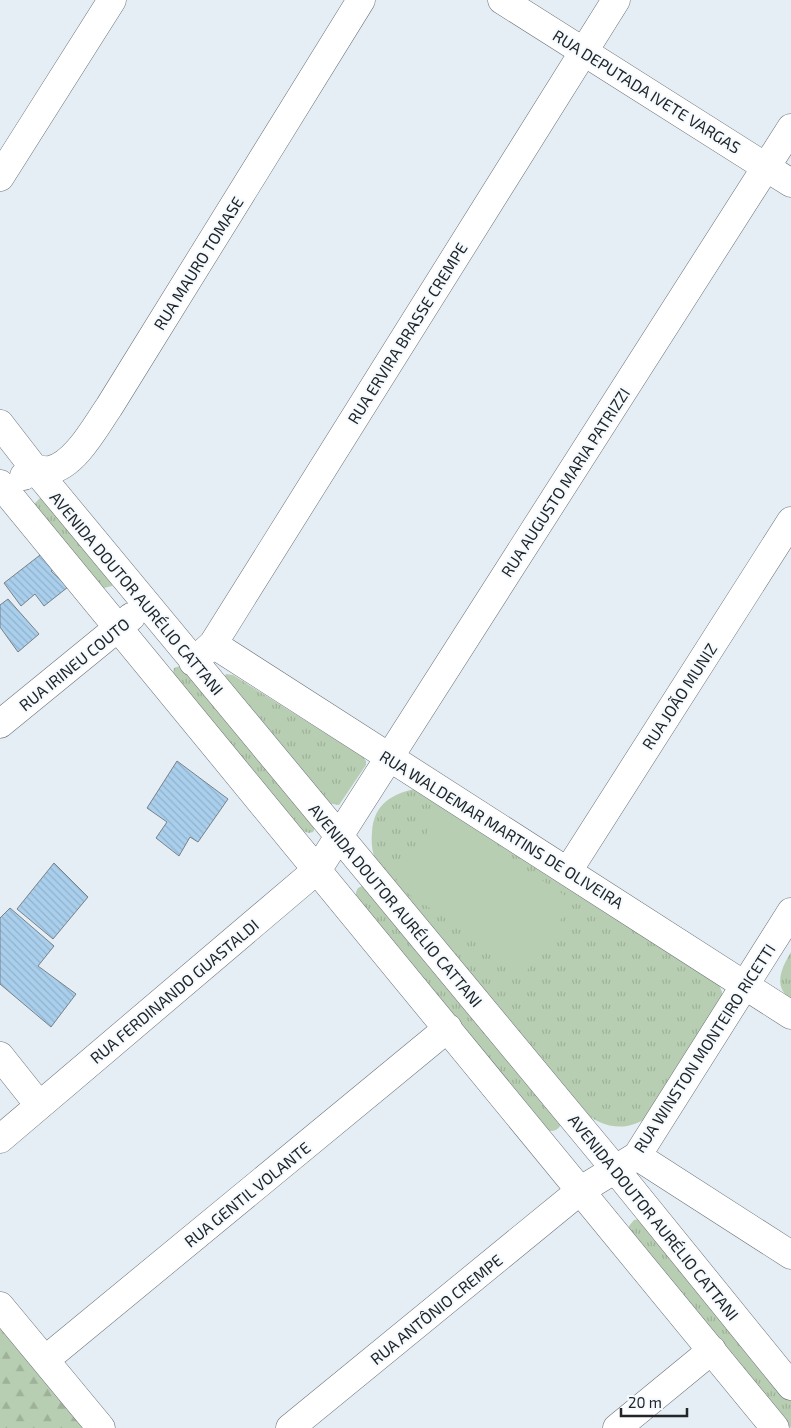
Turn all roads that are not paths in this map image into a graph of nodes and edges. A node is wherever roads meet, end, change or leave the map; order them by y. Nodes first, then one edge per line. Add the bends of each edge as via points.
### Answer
1 (112, 0) edge
2 (361, 0) edge
3 (502, 0) edge
4 (616, 0) edge
5 (583, 51) junction
6 (791, 128) edge
7 (766, 167) junction
8 (0, 177) edge
9 (791, 183) edge
10 (5, 439) edge
11 (34, 468) junction
12 (2, 487) edge
13 (791, 521) edge
14 (147, 603) junction
15 (118, 629) junction
16 (203, 653) junction
17 (0, 724) edge
18 (389, 758) junction
19 (340, 836) junction
20 (318, 869) junction
21 (568, 871) junction
22 (791, 912) edge
23 (744, 985) junction
24 (791, 1015) edge
25 (448, 1028) junction
26 (0, 1056) edge
27 (39, 1105) junction
28 (0, 1138) edge
29 (626, 1162) junction
30 (581, 1190) junction
31 (791, 1255) edge
32 (0, 1306) edge
33 (712, 1350) junction
34 (45, 1360) junction
35 (791, 1386) edge
36 (101, 1428) edge
37 (290, 1428) edge
38 (617, 1428) edge
39 (775, 1428) edge

1 - 8 street
2 - 11 street, RUA MAURO TOMASE via 109,407 72,457 49,470
3 - 5 street, RUA DEPUTADA IVETE VARGAS
4 - 5 street, RUA ERVIRA BRASSE CREMPE
5 - 7 street, RUA DEPUTADA IVETE VARGAS
5 - 16 street, RUA ERVIRA BRASSE CREMPE
6 - 7 street, RUA AUGUSTO MARIA PATRIZZI
7 - 9 street, RUA DEPUTADA IVETE VARGAS
7 - 18 street, RUA AUGUSTO MARIA PATRIZZI
10 - 11 street, AVENIDA DOUTOR AURÉLIO CATTANI
11 - 12 street
11 - 14 street, AVENIDA DOUTOR AURÉLIO CATTANI
12 - 15 street
13 - 21 street, RUA JOÃO MUNIZ
14 - 15 street, RUA IRINEU COUTO
14 - 16 street, AVENIDA DOUTOR AURÉLIO CATTANI
15 - 17 street, RUA IRINEU COUTO
15 - 20 street
16 - 18 street, RUA WALDEMAR MARTINS DE OLIVEIRA
16 - 19 street, AVENIDA DOUTOR AURÉLIO CATTANI
18 - 19 street, RUA AUGUSTO MARIA PATRIZZI
18 - 21 street, RUA WALDEMAR MARTINS DE OLIVEIRA
19 - 20 street, RUA FERDINANDO GUASTALDI
19 - 29 street, AVENIDA DOUTOR AURÉLIO CATTANI
20 - 25 street
20 - 27 street, RUA FERDINANDO GUASTALDI
21 - 23 street, RUA WALDEMAR MARTINS DE OLIVEIRA
22 - 23 street, RUA WINSTON MONTEIRO RICETTI
23 - 24 street, RUA WALDEMAR MARTINS DE OLIVEIRA
23 - 29 street, RUA WINSTON MONTEIRO RICETTI
25 - 30 street
25 - 34 street, RUA GENTIL VOLANTE
26 - 27 street
27 - 28 street, RUA FERDINANDO GUASTALDI
29 - 30 street, RUA WINSTON MONTEIRO RICETTI
29 - 31 street
29 - 35 street, AVENIDA DOUTOR AURÉLIO CATTANI
30 - 33 street
30 - 37 street, RUA ANTÔNIO CREMPE
32 - 34 street
33 - 38 street
33 - 39 street
34 - 36 street

